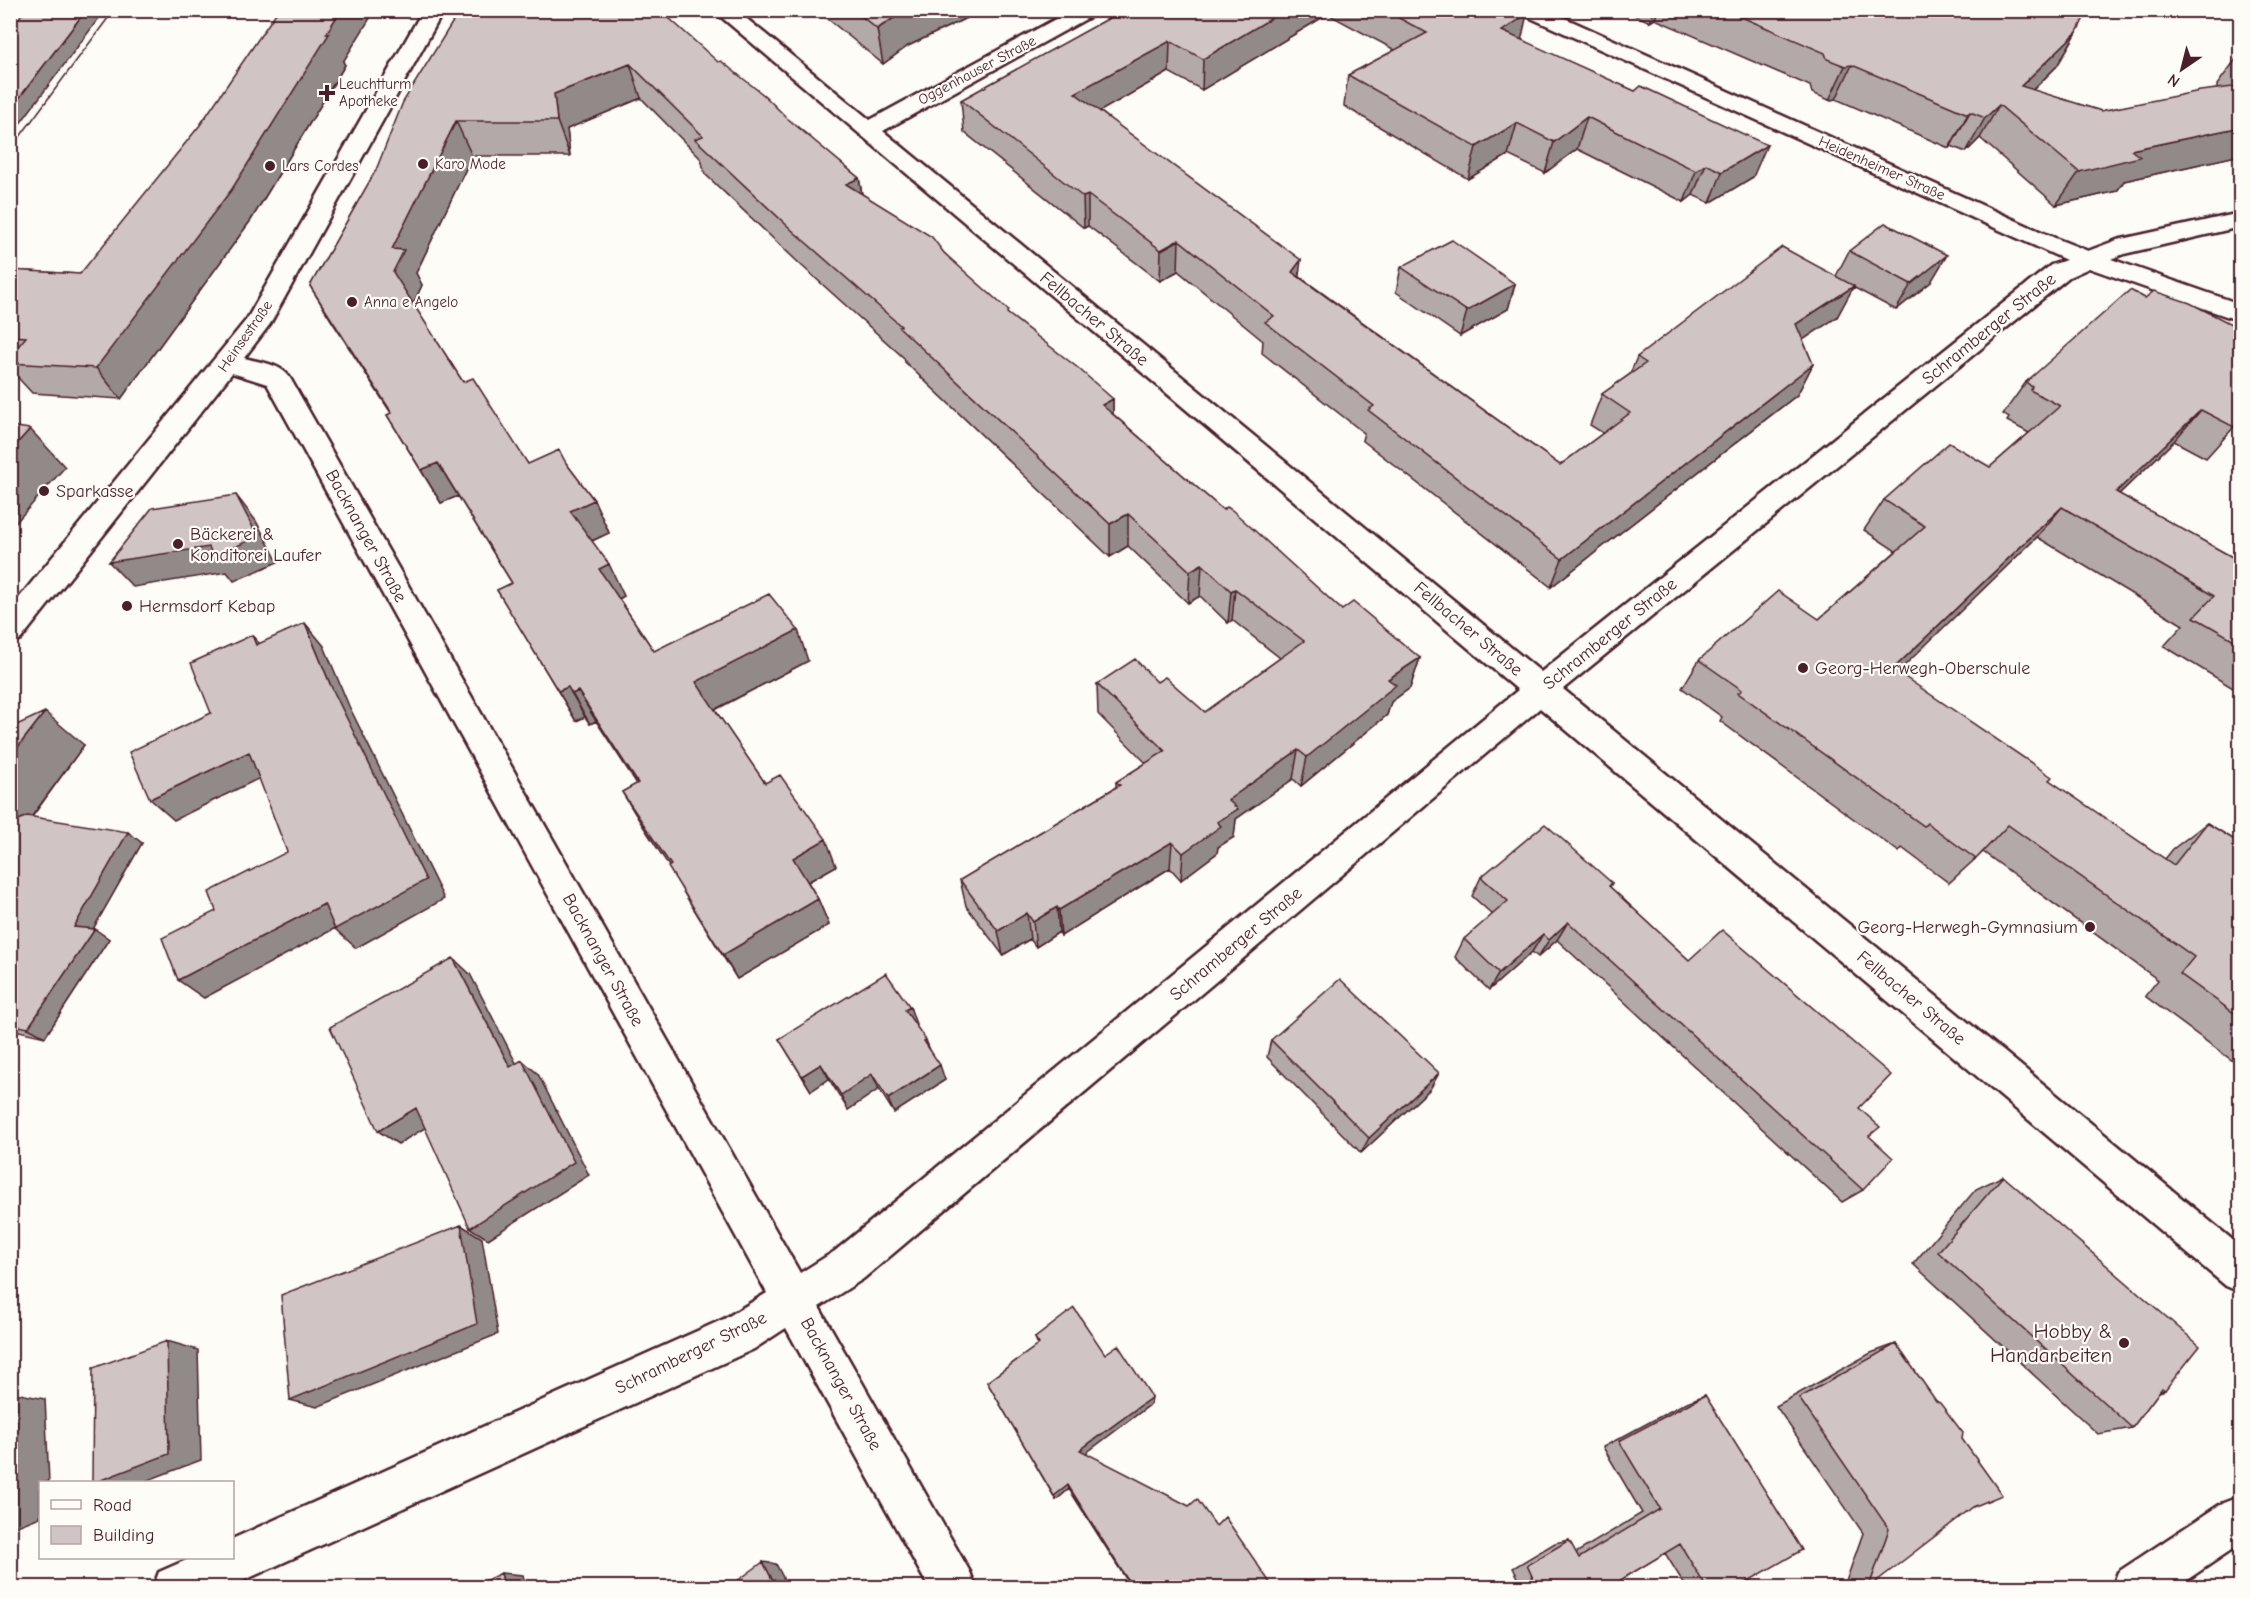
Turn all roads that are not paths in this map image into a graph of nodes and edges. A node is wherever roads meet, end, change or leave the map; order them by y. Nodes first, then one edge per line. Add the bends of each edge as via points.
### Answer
1 (434, 10) edge
2 (723, 10) edge
3 (1088, 10) edge
4 (1528, 10) edge
5 (867, 130) junction
6 (2241, 220) edge
7 (2087, 259) junction
8 (2241, 313) edge
9 (227, 363) junction
10 (10, 632) edge
11 (1540, 690) junction
12 (2241, 1272) edge
13 (794, 1301) junction
14 (2241, 1518) edge
15 (175, 1587) edge
16 (954, 1587) edge
17 (2134, 1587) edge

1 - 9 street, Heinsestraße via 257,324
2 - 5 street, Fellbacher Straße
3 - 5 street, Oggenhauser Straße
4 - 7 street, Heidenheimer Straße
5 - 11 street, Fellbacher Straße
6 - 7 street, Schramberger Straße via 2117,248
7 - 8 street, Heidenheimer Straße
7 - 11 street, Schramberger Straße via 2060,271
9 - 10 street, Heinsestraße
9 - 13 street, Backnanger Straße via 277,378
11 - 12 street, Fellbacher Straße
11 - 13 street, Schramberger Straße via 849,1265
13 - 15 street, Schramberger Straße via 739,1334
13 - 16 street, Backnanger Straße
14 - 17 street

